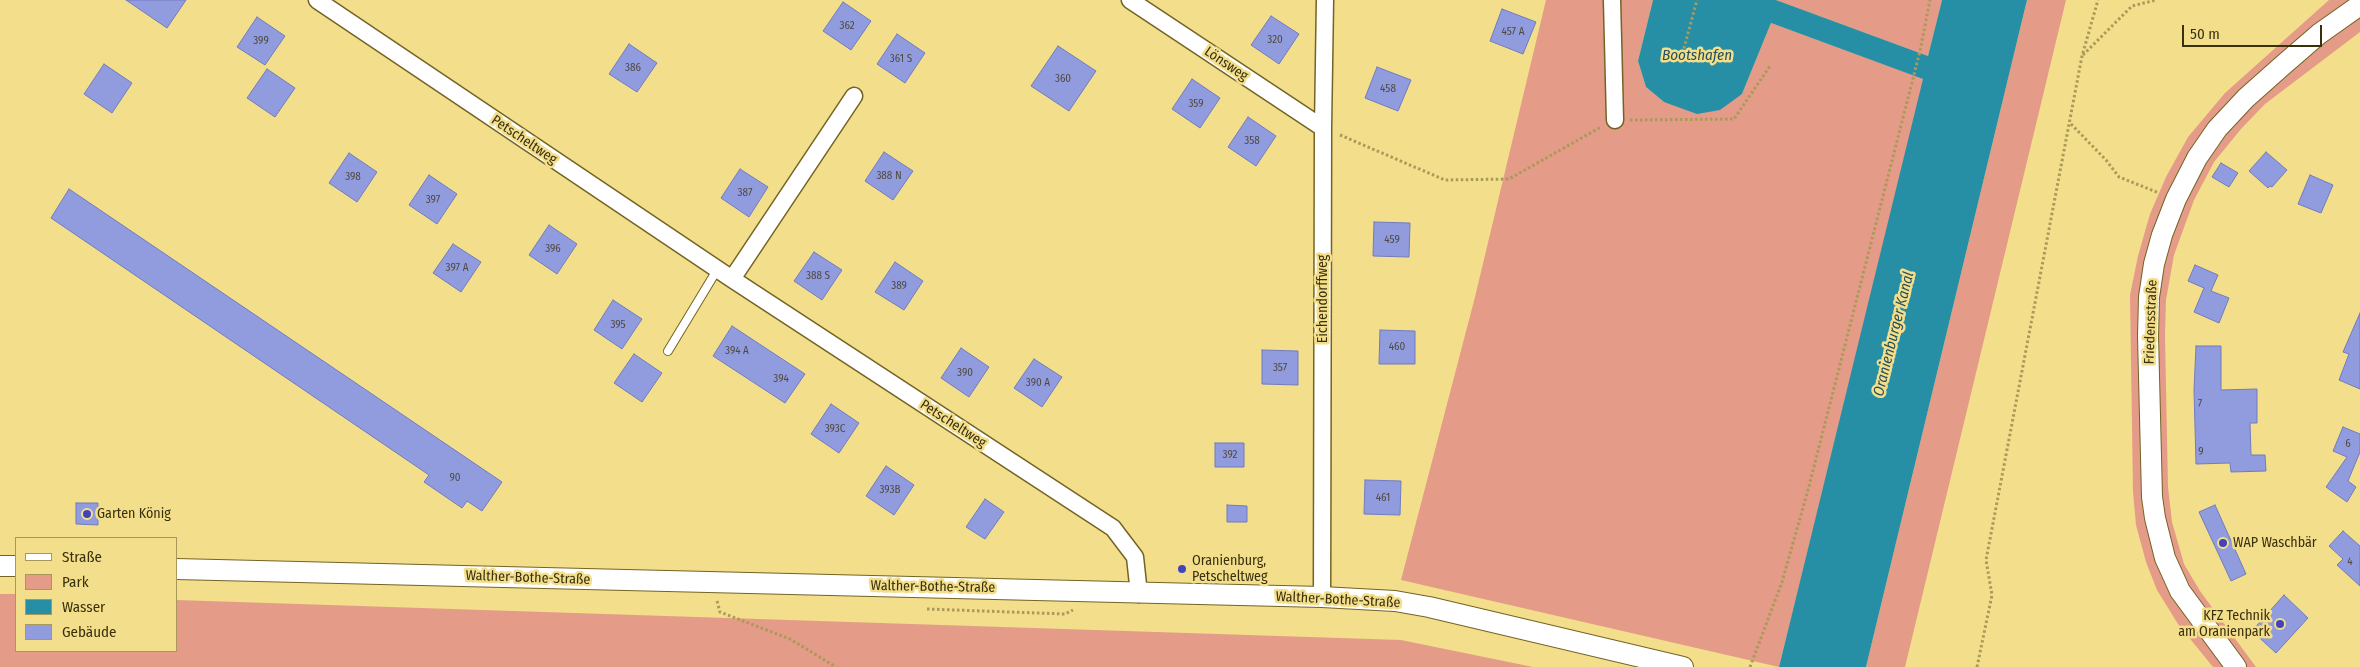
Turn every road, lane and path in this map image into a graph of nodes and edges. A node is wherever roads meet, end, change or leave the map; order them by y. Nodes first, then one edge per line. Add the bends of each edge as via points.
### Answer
1 (317, 0) edge
2 (1130, 0) edge
3 (1325, 0) edge
4 (1612, 0) edge
5 (1697, 0) edge
6 (1930, 0) edge
7 (2098, 0) edge
8 (2156, 0) edge
9 (2360, 4) edge
10 (2082, 56) junction
11 (1680, 63) dead end
12 (1770, 66) dead end
13 (854, 96) dead end
14 (1615, 120) junction
15 (2071, 124) junction
16 (1323, 128) junction
17 (2176, 199) junction
18 (717, 270) junction
19 (732, 280) junction
20 (668, 351) dead end
21 (0, 566) edge
22 (15, 566) edge
23 (178, 569) edge
24 (713, 583) junction
25 (1139, 594) junction
26 (1322, 597) junction
27 (836, 667) edge
28 (1682, 667) edge
29 (1750, 667) edge
30 (1977, 667) edge
31 (2236, 667) edge

1 - 18 street, Petscheltweg
2 - 16 street, Lönsweg
3 - 16 street, Eichendorffweg
4 - 14 street
5 - 11 path
6 - 29 path via 1808,490 1782,582
7 - 10 path
8 - 10 path via 2132,6
9 - 17 street, Friedensstraße via 2319,34 2246,98 2197,158
10 - 15 path
12 - 14 path via 1734,119
13 - 19 street
14 - 16 path via 1509,179 1446,180
15 - 17 path via 2119,177
15 - 30 path via 1986,560 1992,595
16 - 26 street, Eichendorffweg
17 - 31 street, Friedensstraße via 2158,250 2149,297 2152,498 2165,558 2180,591
18 - 19 street, Petscheltweg
18 - 20 lane
19 - 25 street, Petscheltweg via 1113,528 1135,557
21 - 22 street
23 - 24 street, Walther-Bothe-Straße
24 - 25 street, Walther-Bothe-Straße
24 - 27 path via 720,612 790,639
25 - 26 street, Walther-Bothe-Straße
26 - 28 street, Walther-Bothe-Straße via 1396,601 1429,607

